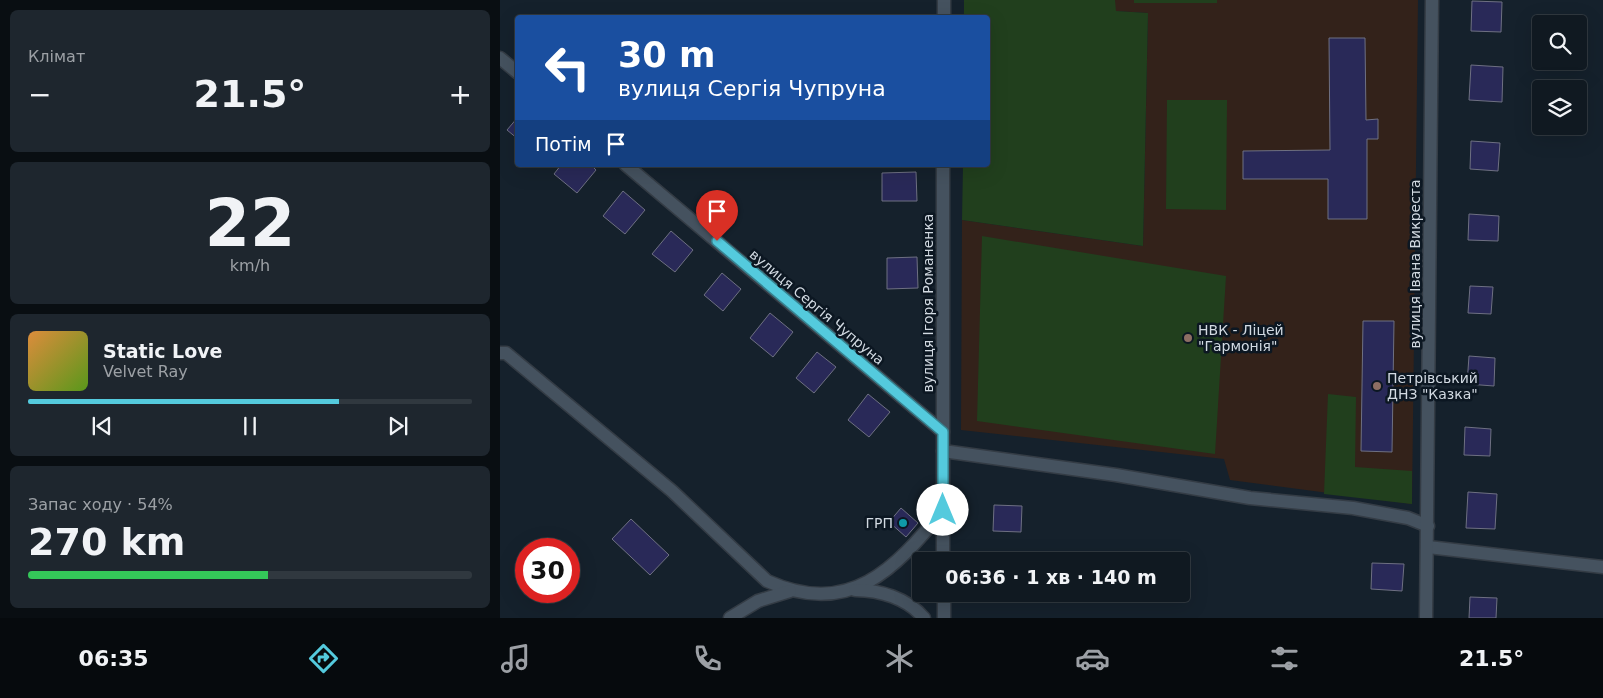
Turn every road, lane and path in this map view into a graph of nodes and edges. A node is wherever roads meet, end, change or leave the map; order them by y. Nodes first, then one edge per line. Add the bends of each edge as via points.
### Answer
1 (944, 0) edge
2 (1432, 0) edge
3 (944, 15) edge
4 (500, 58) edge
5 (515, 70) edge
6 (628, 167) edge
7 (944, 167) edge
8 (503, 353) edge
9 (943, 432) junction
10 (943, 452) junction
11 (943, 510) junction
12 (1428, 526) junction
13 (1428, 547) junction
14 (943, 552) edge
15 (1603, 568) edge
16 (852, 590) junction
17 (790, 591) junction
18 (944, 602) edge
19 (730, 618) edge
20 (924, 618) edge
21 (944, 618) edge
22 (1426, 618) edge

1 - 3 street
2 - 12 street, вулиця Івана Викреста
4 - 5 street
6 - 9 street, вулиця Сергія Чупруна
7 - 9 street, вулиця Ігоря Романенка
8 - 17 street via 672,491 768,582
9 - 10 street, вулиця Ігоря Романенка
10 - 11 street, вулиця Ігоря Романенка
10 - 12 street via 1116,475 1250,498 1353,508 1408,518
11 - 14 street, вулиця Ігоря Романенка
11 - 16 street via 901,558 881,575
12 - 13 street, вулиця Івана Викреста
13 - 15 street
13 - 22 street, вулиця Івана Викреста
16 - 17 street via 825,596
16 - 20 street via 868,590 897,598
17 - 19 street via 758,602
18 - 21 street

